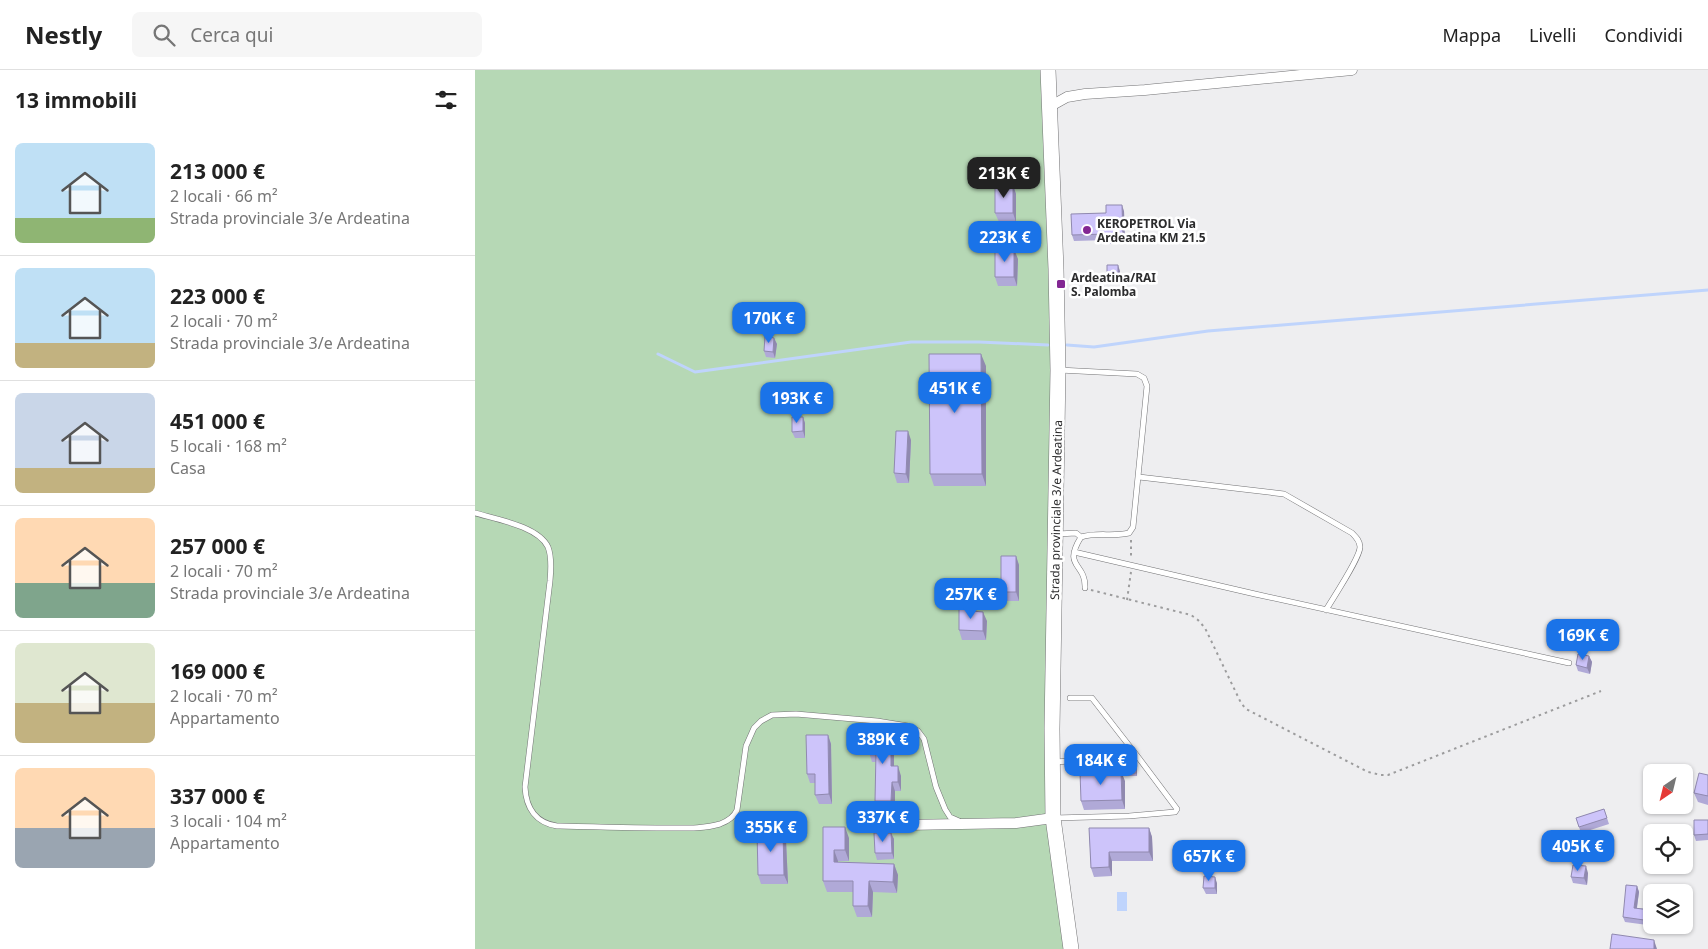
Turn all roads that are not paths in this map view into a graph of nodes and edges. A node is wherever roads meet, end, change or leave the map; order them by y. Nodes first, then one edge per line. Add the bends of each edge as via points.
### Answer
1 (1048, 70) edge
2 (1352, 70) edge
3 (1049, 107) junction
4 (1058, 370) junction
5 (1139, 477) junction
6 (475, 513) edge
7 (1055, 534) junction
8 (1081, 537) junction
9 (1073, 552) junction
10 (1085, 588) road end
11 (1326, 610) junction
12 (1569, 662) dead end
13 (1070, 698) dead end
14 (1138, 757) junction
15 (1052, 762) junction
16 (1053, 818) junction
17 (964, 824) junction
18 (905, 825) dead end
19 (1071, 949) edge

1 - 3 main road, Strada provinciale 3/e Ardeatina
2 - 3 street via 1085,94 1067,97
3 - 4 main road, Strada provinciale 3/e Ardeatina
4 - 5 lane via 1137,374 1144,378 1147,386
4 - 7 main road, Strada provinciale 3/e Ardeatina
5 - 8 lane via 1135,520 1129,533
5 - 11 lane via 1284,494 1353,533 1360,548
6 - 17 lane via 533,532 543,539 550,553 550,581 525,787 528,804 539,819 557,826 622,828 694,828 725,822 737,810 747,746 754,728 768,717 789,713 877,721 918,731 924,738 945,810 950,817
7 - 8 lane via 1076,533
7 - 15 main road, Strada provinciale 3/e Ardeatina
8 - 9 lane
9 - 10 lane via 1073,559 1083,574
9 - 11 lane
11 - 12 lane
13 - 14 lane via 1092,698
14 - 15 lane
14 - 16 lane via 1177,809 1175,812
15 - 16 main road, Strada provinciale 3/e Ardeatina
16 - 17 street
16 - 19 main road, Strada provinciale 3/e Ardeatina
17 - 18 street

